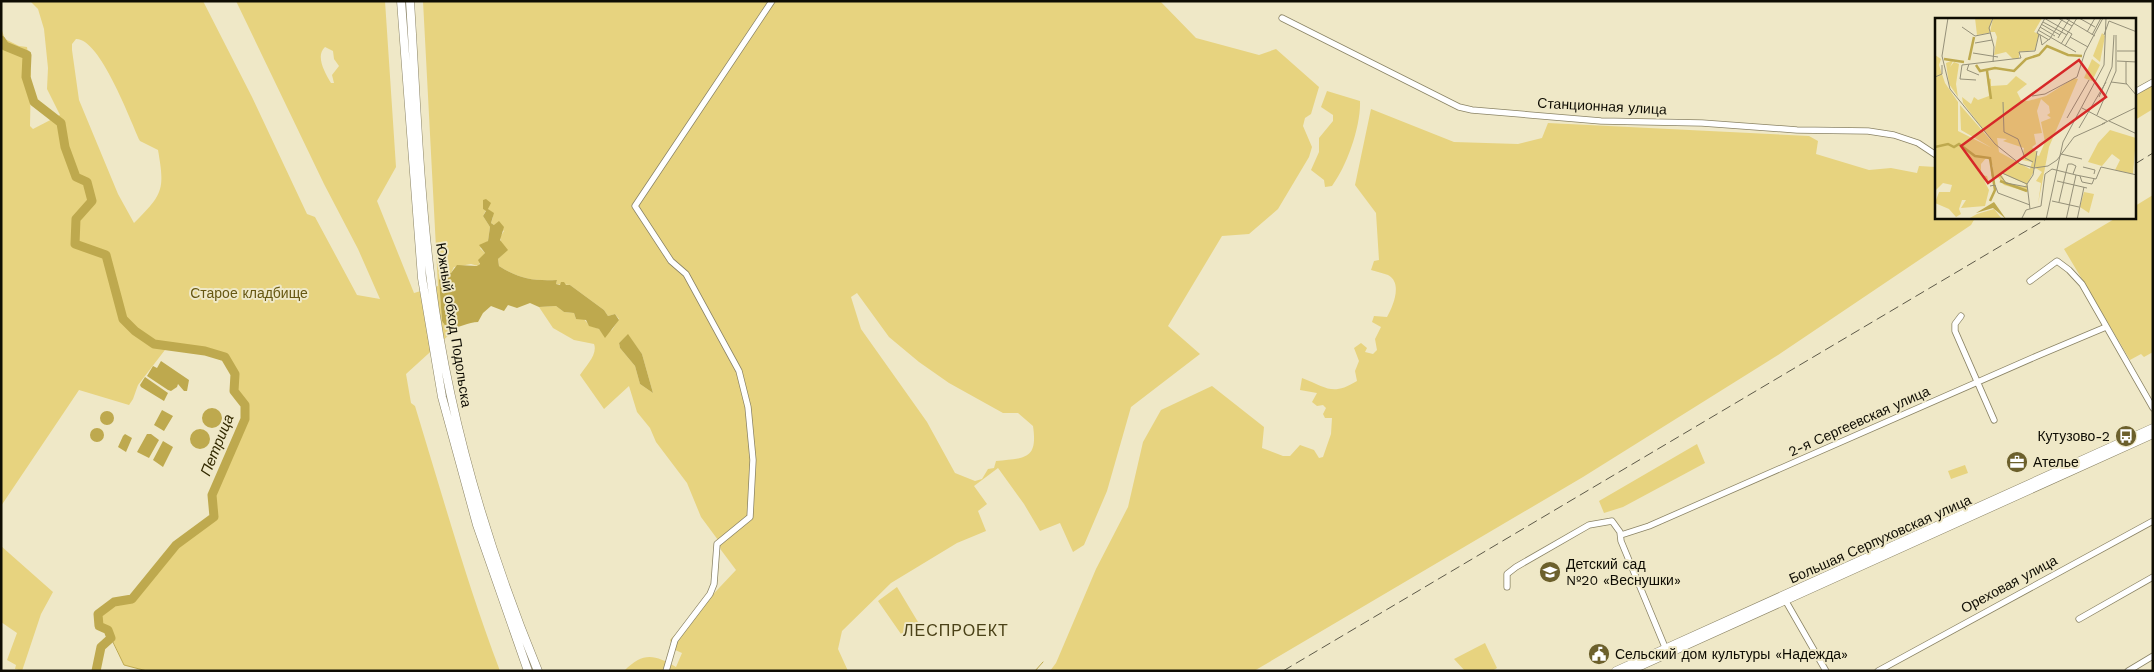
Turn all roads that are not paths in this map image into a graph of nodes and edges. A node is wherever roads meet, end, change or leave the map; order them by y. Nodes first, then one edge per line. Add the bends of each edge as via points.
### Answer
1 (401, 1) edge
2 (410, 1) edge
3 (772, 1) edge
4 (1282, 18) dead end
5 (2153, 82) edge
6 (2136, 91) edge
7 (1935, 154) edge
8 (2030, 281) dead end
9 (1961, 316) dead end
10 (2106, 328) junction
11 (1977, 382) junction
12 (2153, 408) edge
13 (1994, 420) dead end
14 (2153, 428) edge
15 (2153, 434) edge
16 (2153, 520) edge
17 (1621, 535) junction
18 (2153, 577) edge
19 (1507, 587) dead end
20 (1784, 598) junction
21 (2079, 618) dead end
22 (1666, 651) junction
23 (2153, 656) edge
24 (528, 671) edge
25 (538, 671) edge
26 (666, 671) edge
27 (1616, 671) edge
28 (1629, 671) edge
29 (1826, 671) edge
30 (1878, 671) edge
31 (2128, 671) edge

1 - 24 main road, Южный обход Подольска via 422,278 442,397 478,525
2 - 25 main road, Южный обход Подольска via 431,280 451,400 486,523 523,636
3 - 26 street via 635,206 671,261 686,274 740,371 754,460 750,517 717,544 714,584 710,594 676,640
4 - 7 street, Станционная улица via 1459,107 1472,110 1600,121 1868,131 1918,143
5 - 6 street
8 - 10 street via 2057,261 2082,284
9 - 11 street via 1955,324 1955,331
10 - 11 street, 2-я Сергеевская улица
10 - 12 street
11 - 13 street
11 - 17 street, 2-я Сергеевская улица via 1649,526
14 - 20 main road, Большая Серпуховская улица
15 - 20 main road, Большая Серпуховская улица
16 - 30 street, Ореховая улица
17 - 19 street via 1612,521 1589,525 1510,571 1506,577
17 - 22 street
18 - 21 street
20 - 22 main road, Большая Серпуховская улица
20 - 29 street
22 - 27 main road, Большая Серпуховская улица
22 - 28 main road, Большая Серпуховская улица
23 - 31 street

